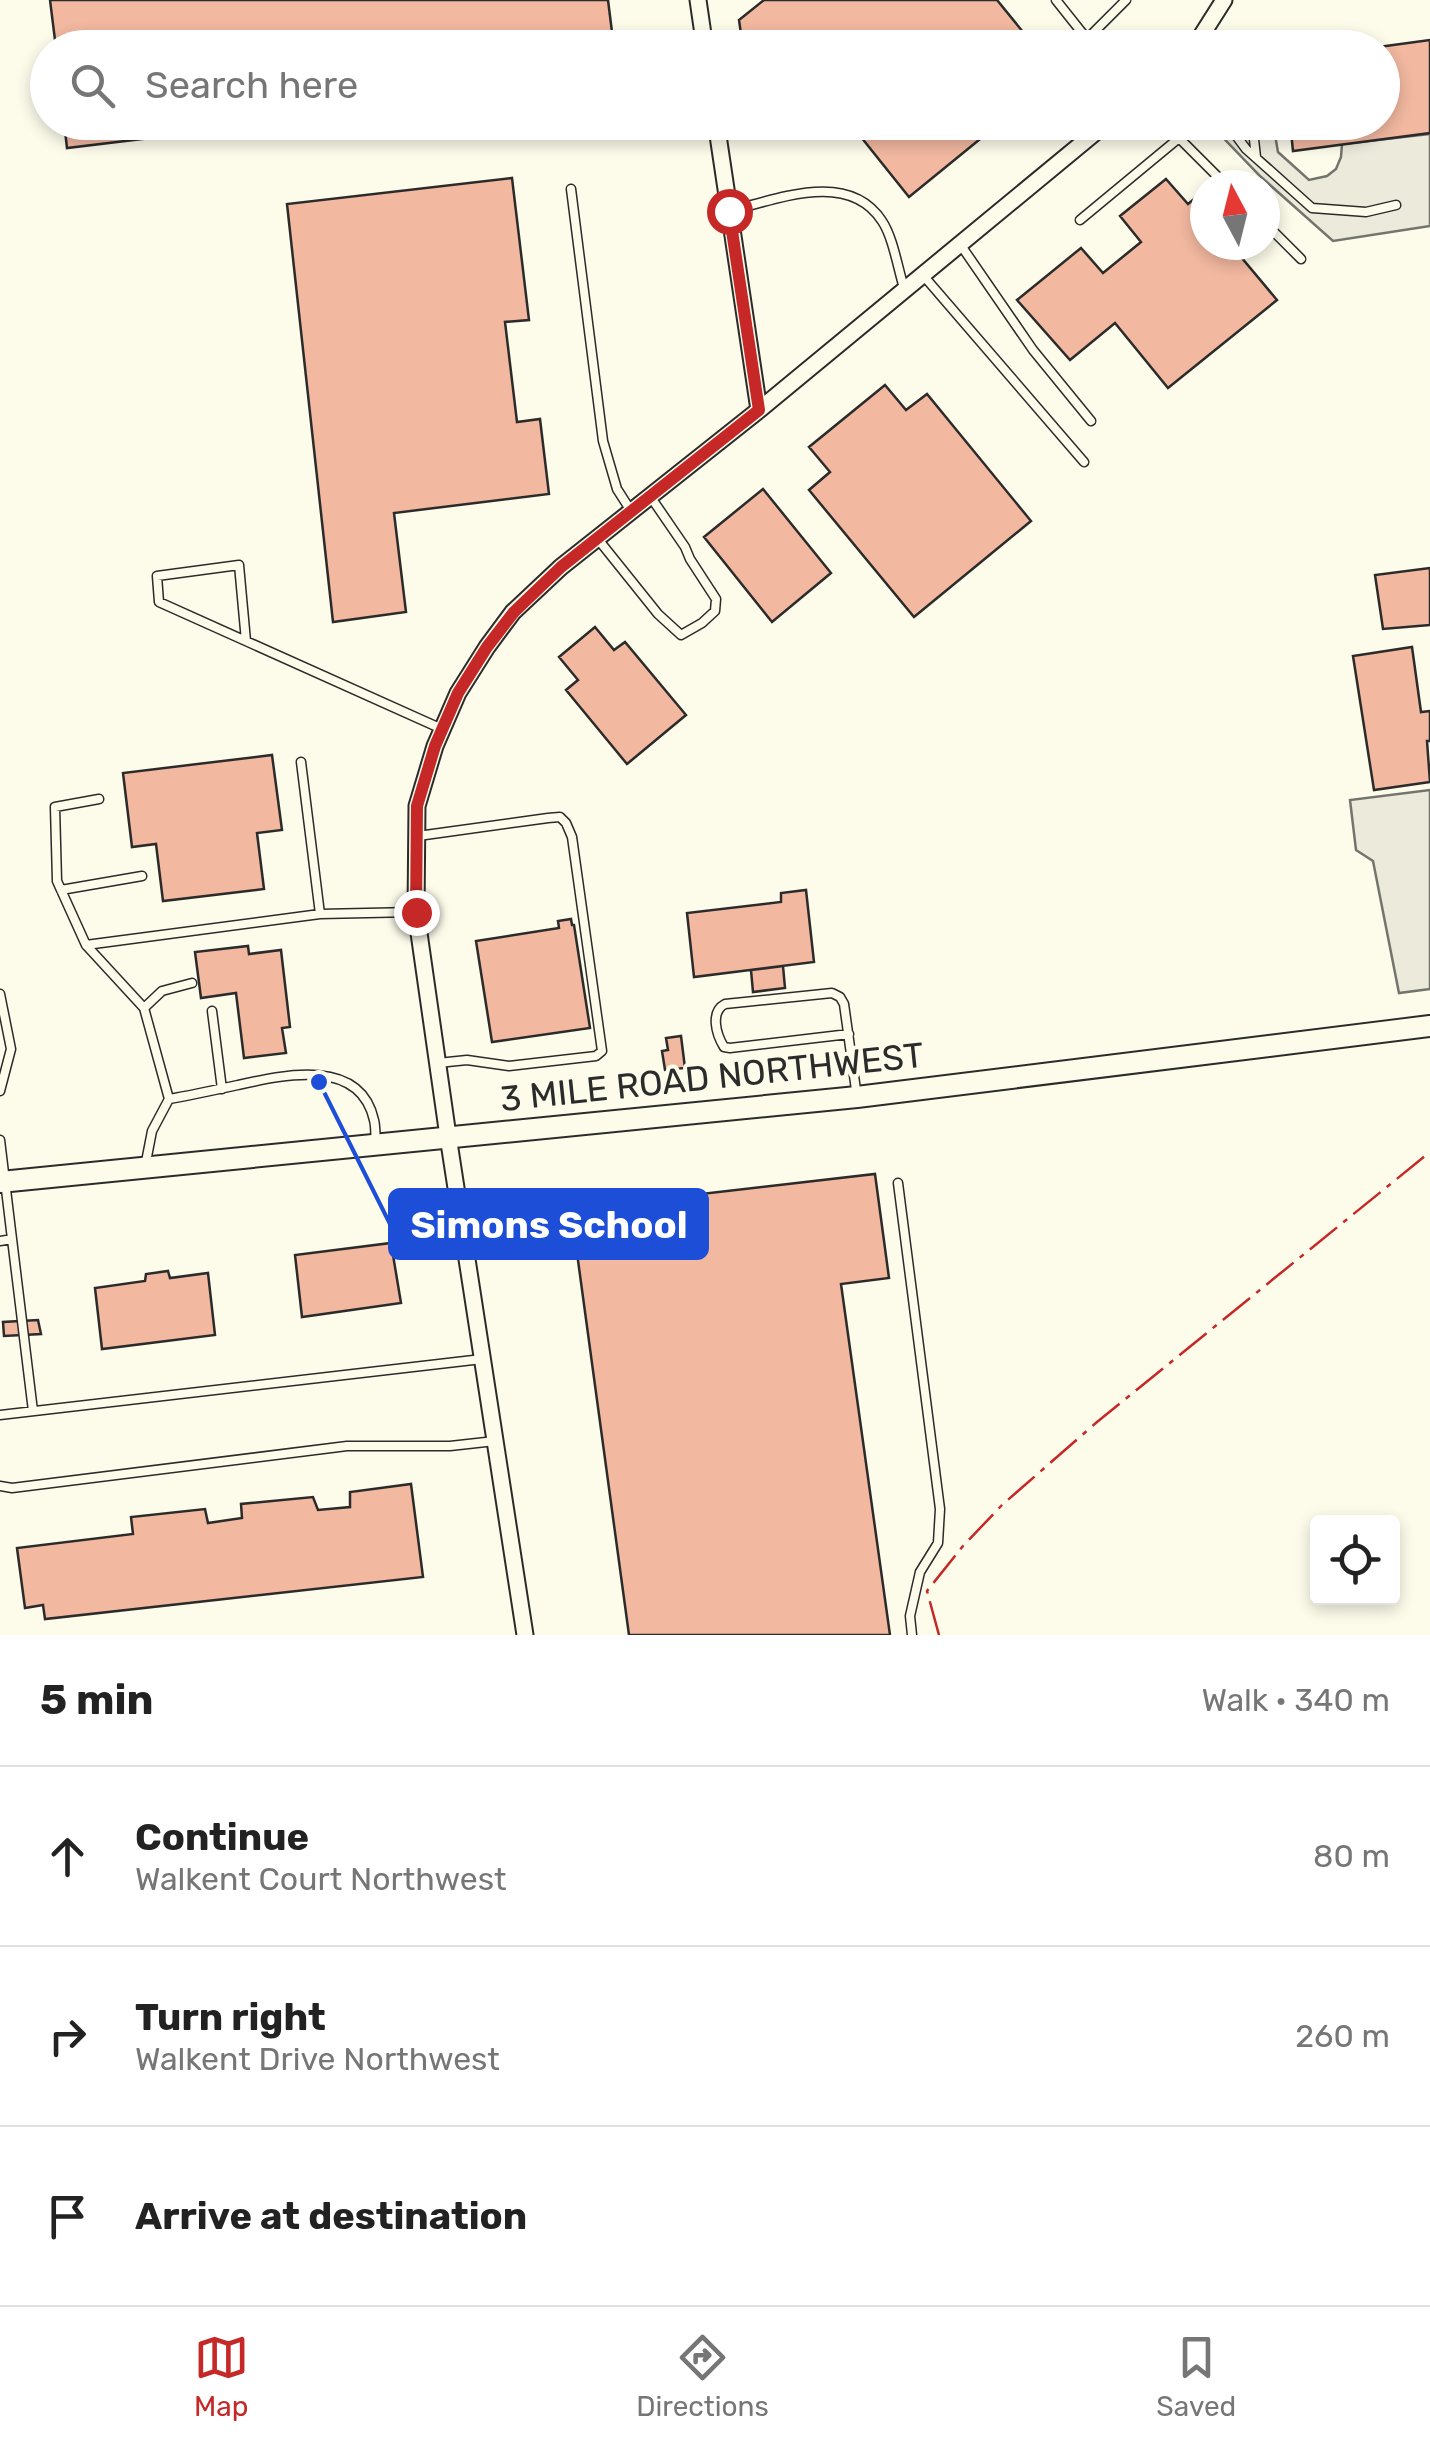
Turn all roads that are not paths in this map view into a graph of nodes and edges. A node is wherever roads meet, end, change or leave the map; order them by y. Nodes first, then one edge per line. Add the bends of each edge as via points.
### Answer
1 (698, 0) edge
2 (1056, 0) edge
3 (1126, 0) edge
4 (1224, 0) edge
5 (702, 30) edge
6 (1080, 30) edge
7 (1096, 30) edge
8 (1205, 30) edge
9 (719, 140) edge
10 (1086, 140) edge
11 (1177, 140) edge
12 (1181, 140) edge
13 (1241, 140) edge
14 (1254, 140) edge
15 (1256, 157) junction
16 (1211, 170) edge
17 (571, 189) dead end
18 (1396, 205) dead end
19 (729, 211) junction
20 (1080, 220) dead end
21 (1280, 238) edge
22 (960, 244) junction
23 (1301, 259) dead end
24 (922, 274) junction
25 (904, 290) junction
26 (759, 410) junction
27 (1091, 422) dead end
28 (1084, 462) dead end
29 (650, 496) junction
30 (631, 511) junction
31 (597, 538) junction
32 (246, 641) junction
33 (442, 730) junction
34 (302, 762) dead end
35 (99, 799) dead end
36 (416, 836) junction
37 (142, 876) dead end
38 (62, 890) junction
39 (416, 912) junction
40 (320, 914) junction
41 (86, 945) junction
42 (192, 983) dead end
43 (0, 994) edge
44 (144, 1008) junction
45 (212, 1011) dead end
46 (1430, 1026) edge
47 (849, 1034) junction
48 (438, 1063) junction
49 (222, 1089) junction
50 (0, 1091) edge
51 (857, 1097) junction
52 (169, 1099) junction
53 (448, 1136) junction
54 (0, 1140) edge
55 (376, 1144) junction
56 (144, 1166) junction
57 (2, 1182) edge
58 (898, 1184) dead end
59 (12, 1239) junction
60 (0, 1241) edge
61 (482, 1359) junction
62 (33, 1411) junction
63 (0, 1415) edge
64 (495, 1441) junction
65 (0, 1486) edge
66 (525, 1635) edge
67 (912, 1635) edge

1 - 5 street
2 - 6 lane
3 - 7 lane
4 - 8 street
9 - 19 street
10 - 22 street
11 - 20 lane
12 - 16 lane
13 - 15 lane
14 - 15 lane
15 - 18 lane via 1312,208 1366,212
17 - 30 lane via 603,441
19 - 25 lane via 826,190 853,198 884,223
19 - 26 street
21 - 23 lane
22 - 24 street
22 - 27 lane
24 - 25 street
24 - 28 lane
25 - 26 street
26 - 29 street
29 - 30 street
29 - 31 lane via 716,599 702,623 682,635
30 - 31 street
31 - 33 street via 514,612 458,693
32 - 32 lane via 160,602 156,576 239,566
32 - 33 lane
33 - 36 street via 417,806
34 - 40 lane
35 - 38 lane via 55,808
36 - 39 street
36 - 48 lane via 548,818 566,823 602,1051 509,1066
37 - 38 lane
38 - 41 lane
39 - 40 lane
39 - 48 street
40 - 41 lane
41 - 44 lane
42 - 44 lane via 162,991
43 - 50 lane via 11,1050
44 - 52 lane
45 - 49 lane
46 - 51 main road, 3 MILE ROAD NORTHWEST
47 - 47 lane via 844,1004 832,993 724,1004 715,1015 724,1047
47 - 51 lane
48 - 53 street
49 - 52 lane
49 - 55 lane via 294,1074 344,1080 370,1109
51 - 53 main road, 3 MILE ROAD NORTHWEST
52 - 56 lane
53 - 55 main road, 3 MILE ROAD NORTHWEST
53 - 61 street
54 - 57 lane
55 - 56 main road, 3 MILE ROAD NORTHWEST
56 - 57 main road, 3 MILE ROAD NORTHWEST
57 - 59 lane
58 - 67 lane via 940,1509 938,1543 920,1572 910,1616
59 - 60 lane
59 - 62 lane
61 - 62 lane
61 - 64 street
62 - 63 lane
64 - 65 lane via 348,1446
64 - 66 street

